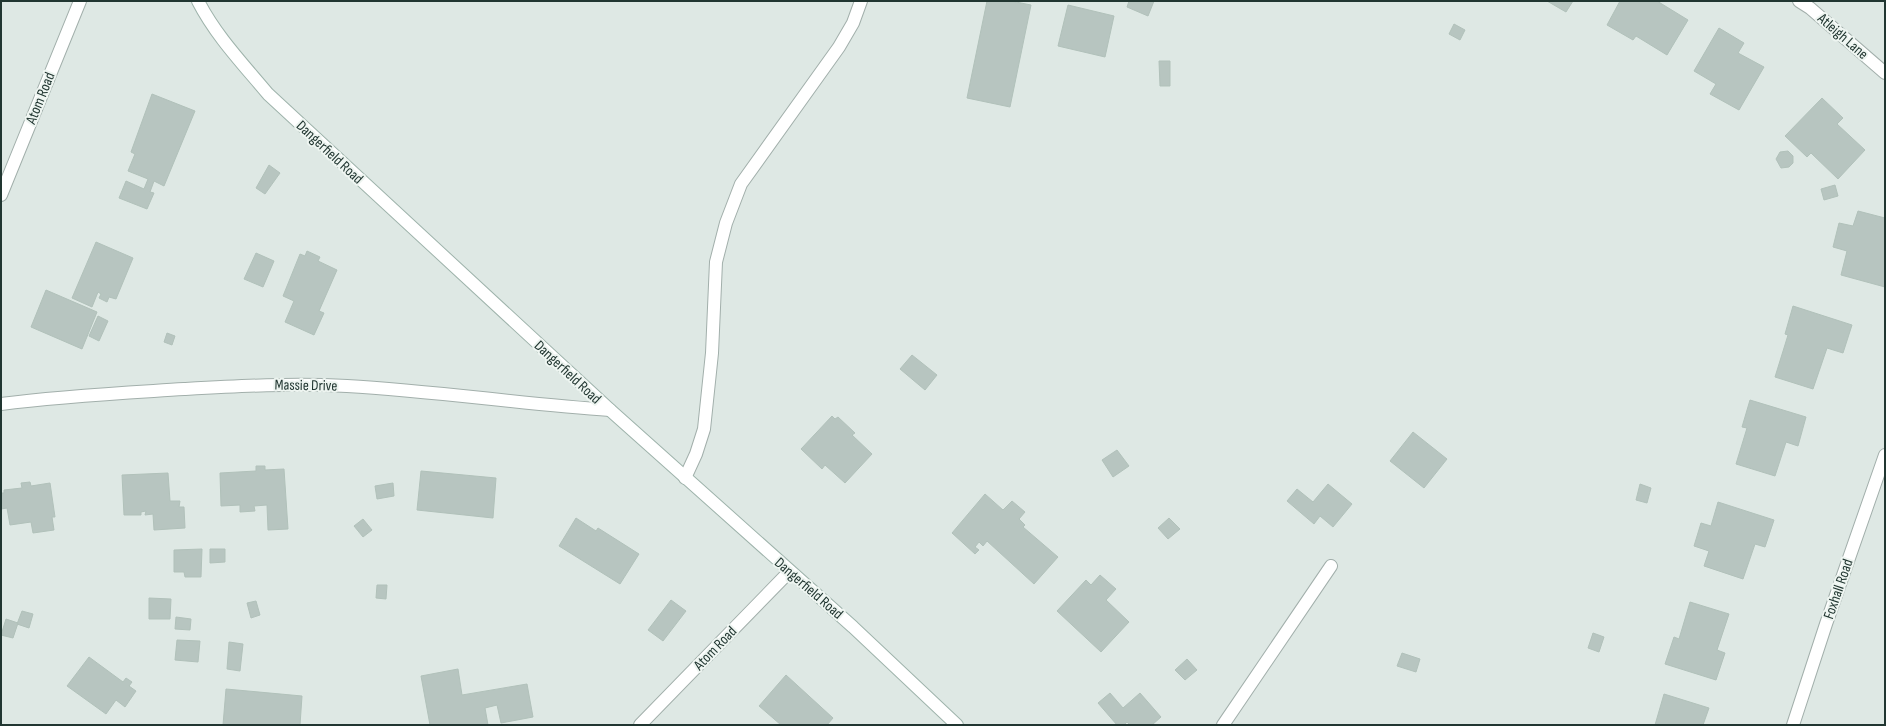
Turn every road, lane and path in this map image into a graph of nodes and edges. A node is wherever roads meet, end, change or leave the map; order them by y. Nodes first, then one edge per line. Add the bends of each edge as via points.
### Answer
1 (80, 1) edge
2 (198, 1) edge
3 (861, 1) edge
4 (1799, 1) edge
5 (1885, 73) edge
6 (1, 195) edge
7 (1, 404) edge
8 (610, 410) junction
9 (1885, 455) edge
10 (685, 478) junction
11 (1331, 566) dead end
12 (789, 572) junction
13 (640, 725) edge
14 (957, 725) edge
15 (1223, 725) edge
16 (1793, 725) edge

1 - 6 street, Atom Road
2 - 8 street, Dangerfield Road via 206,17 268,94
3 - 10 street via 853,23 839,47 741,184 726,223 716,262 712,353 704,430
4 - 5 street, Atleigh Lane
7 - 8 street, Massie Drive via 135,392 267,385 347,386
8 - 10 street, Dangerfield Road
9 - 16 street, Foxhall Road
10 - 12 street, Dangerfield Road
11 - 15 street
12 - 13 street, Atom Road
12 - 14 street, Dangerfield Road via 853,627

